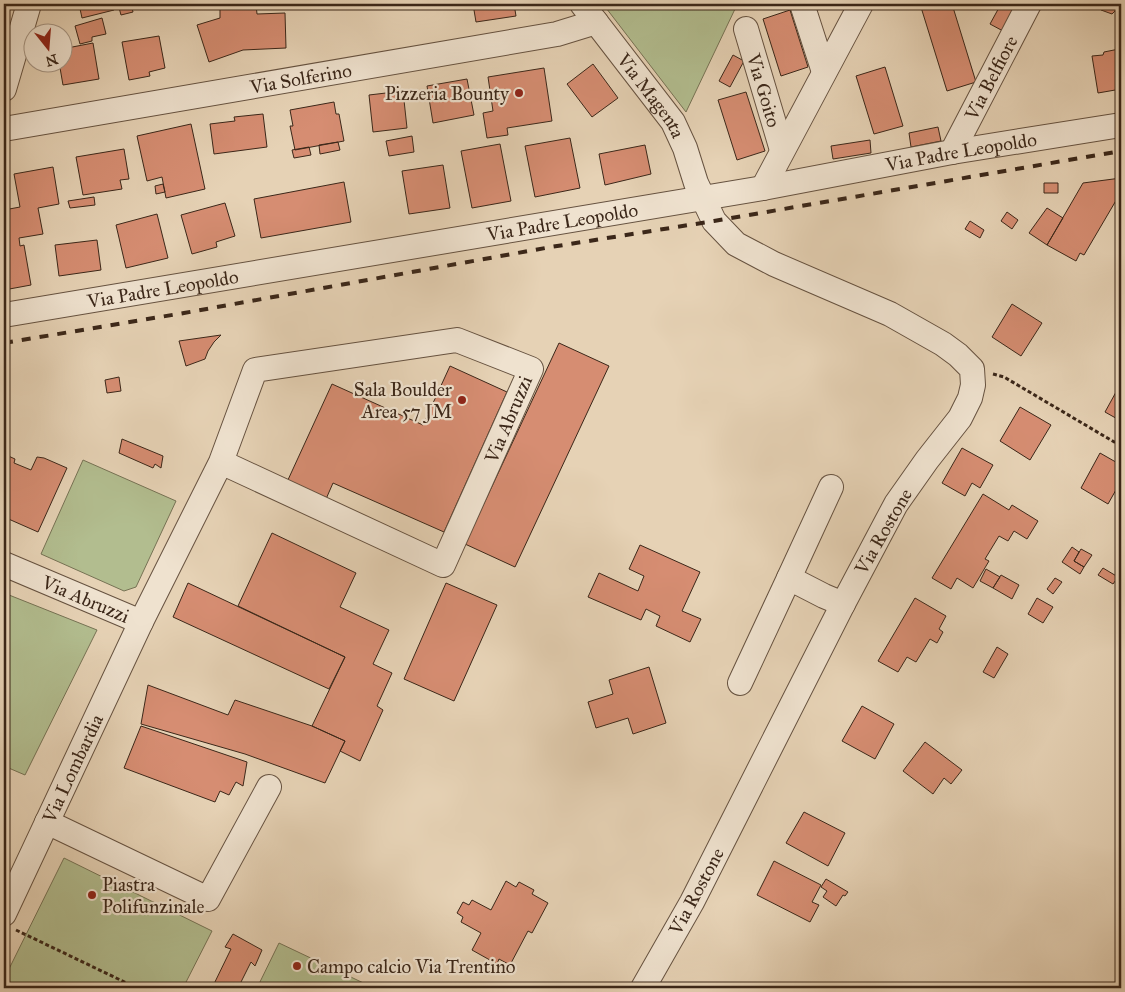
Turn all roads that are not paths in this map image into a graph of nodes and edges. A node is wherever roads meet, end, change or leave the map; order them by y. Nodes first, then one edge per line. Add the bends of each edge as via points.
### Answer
1 (29, 4) edge
2 (802, 4) edge
3 (860, 4) edge
4 (1029, 4) edge
5 (589, 13) edge
6 (746, 29) dead end
7 (824, 72) junction
8 (4, 89) edge
9 (1121, 125) edge
10 (4, 129) edge
11 (782, 150) junction
12 (952, 152) junction
13 (763, 188) junction
14 (702, 198) junction
15 (4, 315) edge
16 (221, 462) junction
17 (831, 487) dead end
18 (4, 564) edge
19 (789, 578) junction
20 (843, 604) junction
21 (140, 622) junction
22 (740, 684) dead end
23 (270, 787) dead end
24 (47, 822) junction
25 (8, 921) edge
26 (643, 988) edge

1 - 8 street
2 - 7 street
3 - 7 street, Via Goito
4 - 12 street, Via Belfiore
5 - 10 street, Via Solferino via 557,34
5 - 14 street, Via Magenta via 673,122
6 - 11 street, Via Goito
7 - 11 street, Via Goito
9 - 12 street, Via Padre Leopoldo
11 - 13 street, Via Goito
12 - 13 street, Via Padre Leopoldo
13 - 14 street, Via Padre Leopoldo
14 - 15 street, Via Padre Leopoldo
14 - 20 street, Via Rostone via 714,221 736,244 890,314 943,344 972,369 970,398 960,418 896,504
16 - 16 street, Via Abruzzi via 255,370 458,340 531,369 443,565
16 - 21 street, Via Abruzzi
17 - 19 street
18 - 21 street, Via Abruzzi
19 - 20 street
19 - 22 street
20 - 26 street, Via Rostone via 692,902
21 - 24 street, Via Lombardia
23 - 24 street via 208,899
24 - 25 street, Via Lombardia

